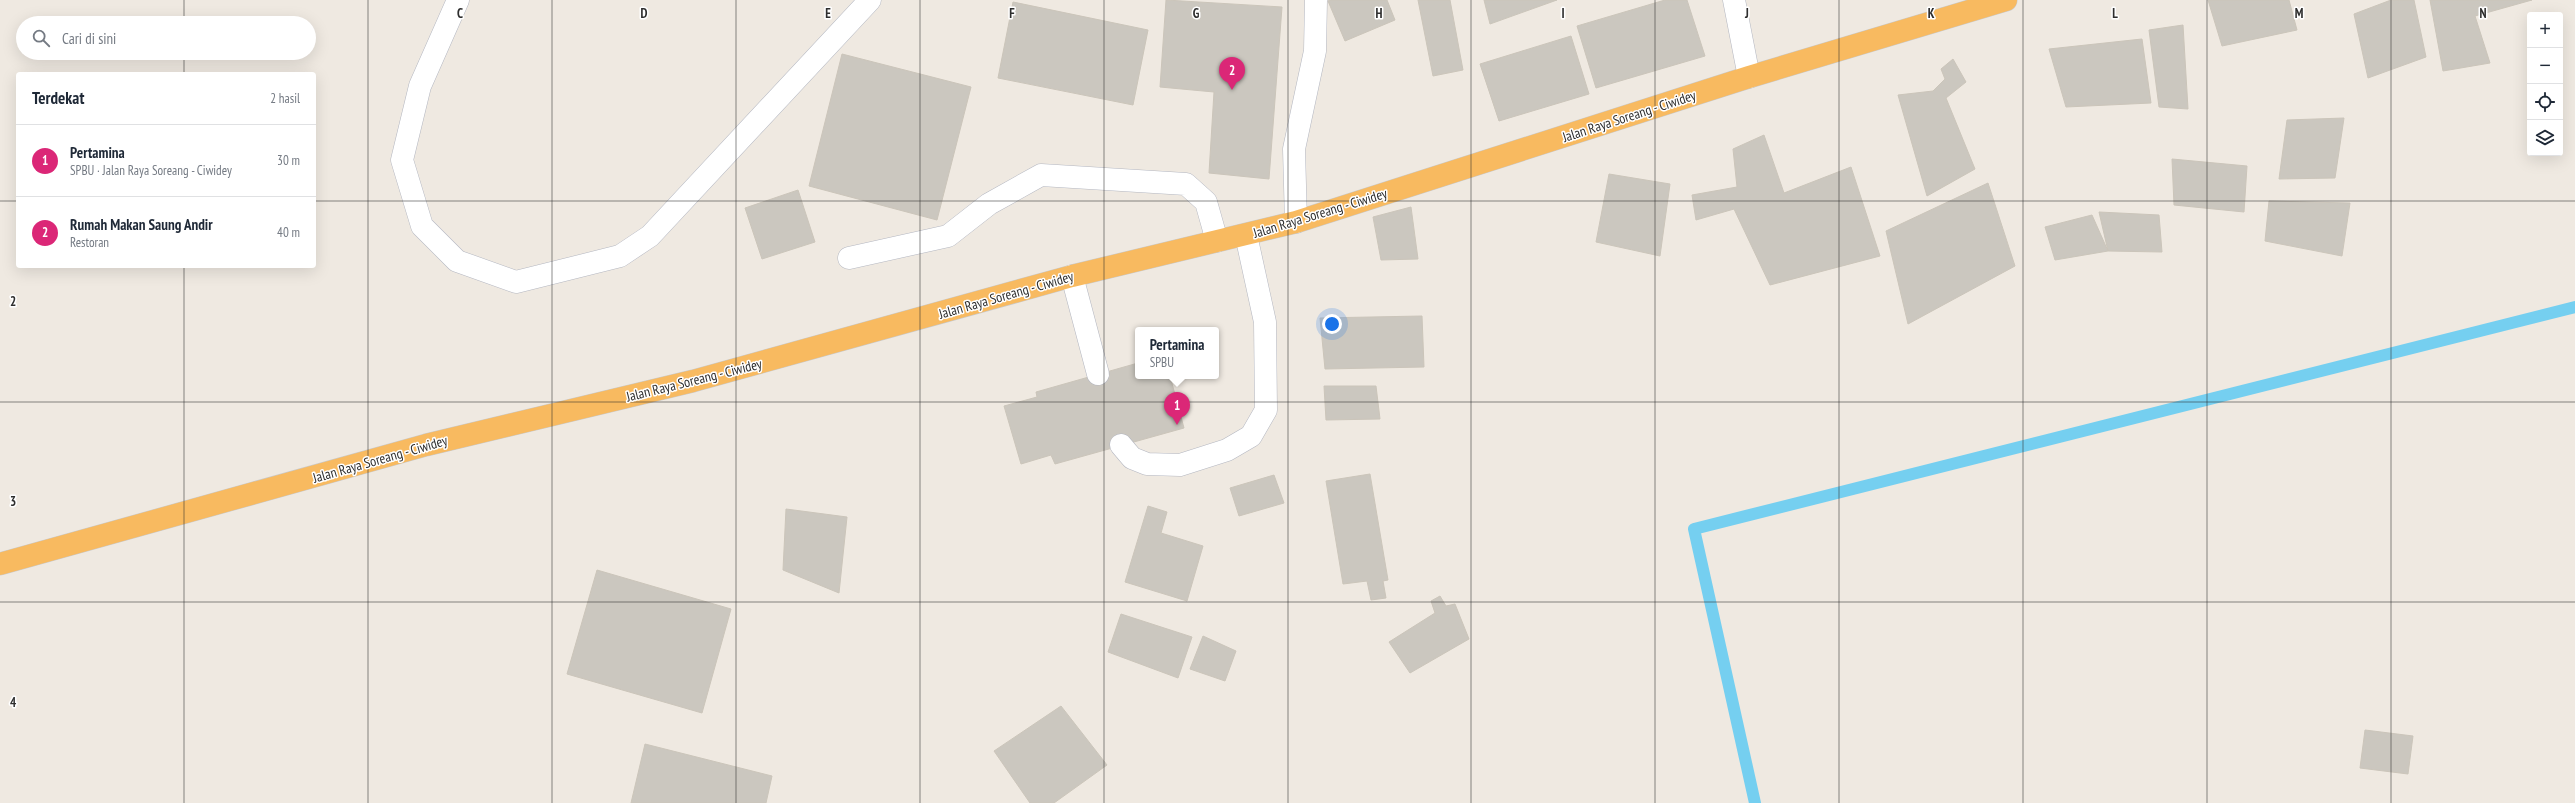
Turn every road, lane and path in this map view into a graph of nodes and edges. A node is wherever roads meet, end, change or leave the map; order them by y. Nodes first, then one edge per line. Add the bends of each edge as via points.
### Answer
1 (458, 0) edge
2 (870, 0) edge
3 (1316, 0) edge
4 (1734, 0) edge
5 (2006, 0) edge
6 (1749, 77) junction
7 (1296, 222) junction
8 (1246, 235) junction
9 (1217, 241) junction
10 (849, 258) dead end
11 (1072, 276) junction
12 (1098, 374) dead end
13 (1121, 445) dead end
14 (0, 564) edge

1 - 2 street via 420,86 402,160 422,226 457,261 516,282 620,256 650,236
3 - 7 street via 1315,51 1294,149
4 - 6 street
5 - 6 highway, Jalan Raya Soreang - Ciwidey
6 - 7 highway, Jalan Raya Soreang - Ciwidey
7 - 8 highway, Jalan Raya Soreang - Ciwidey
8 - 9 highway, Jalan Raya Soreang - Ciwidey
8 - 13 street via 1266,322 1266,410 1251,436 1227,450 1180,465 1147,464 1132,458
9 - 10 street via 1206,202 1186,184 1041,175 989,204 948,236
9 - 11 highway, Jalan Raya Soreang - Ciwidey
11 - 12 street
11 - 14 highway, Jalan Raya Soreang - Ciwidey via 693,382 426,445

